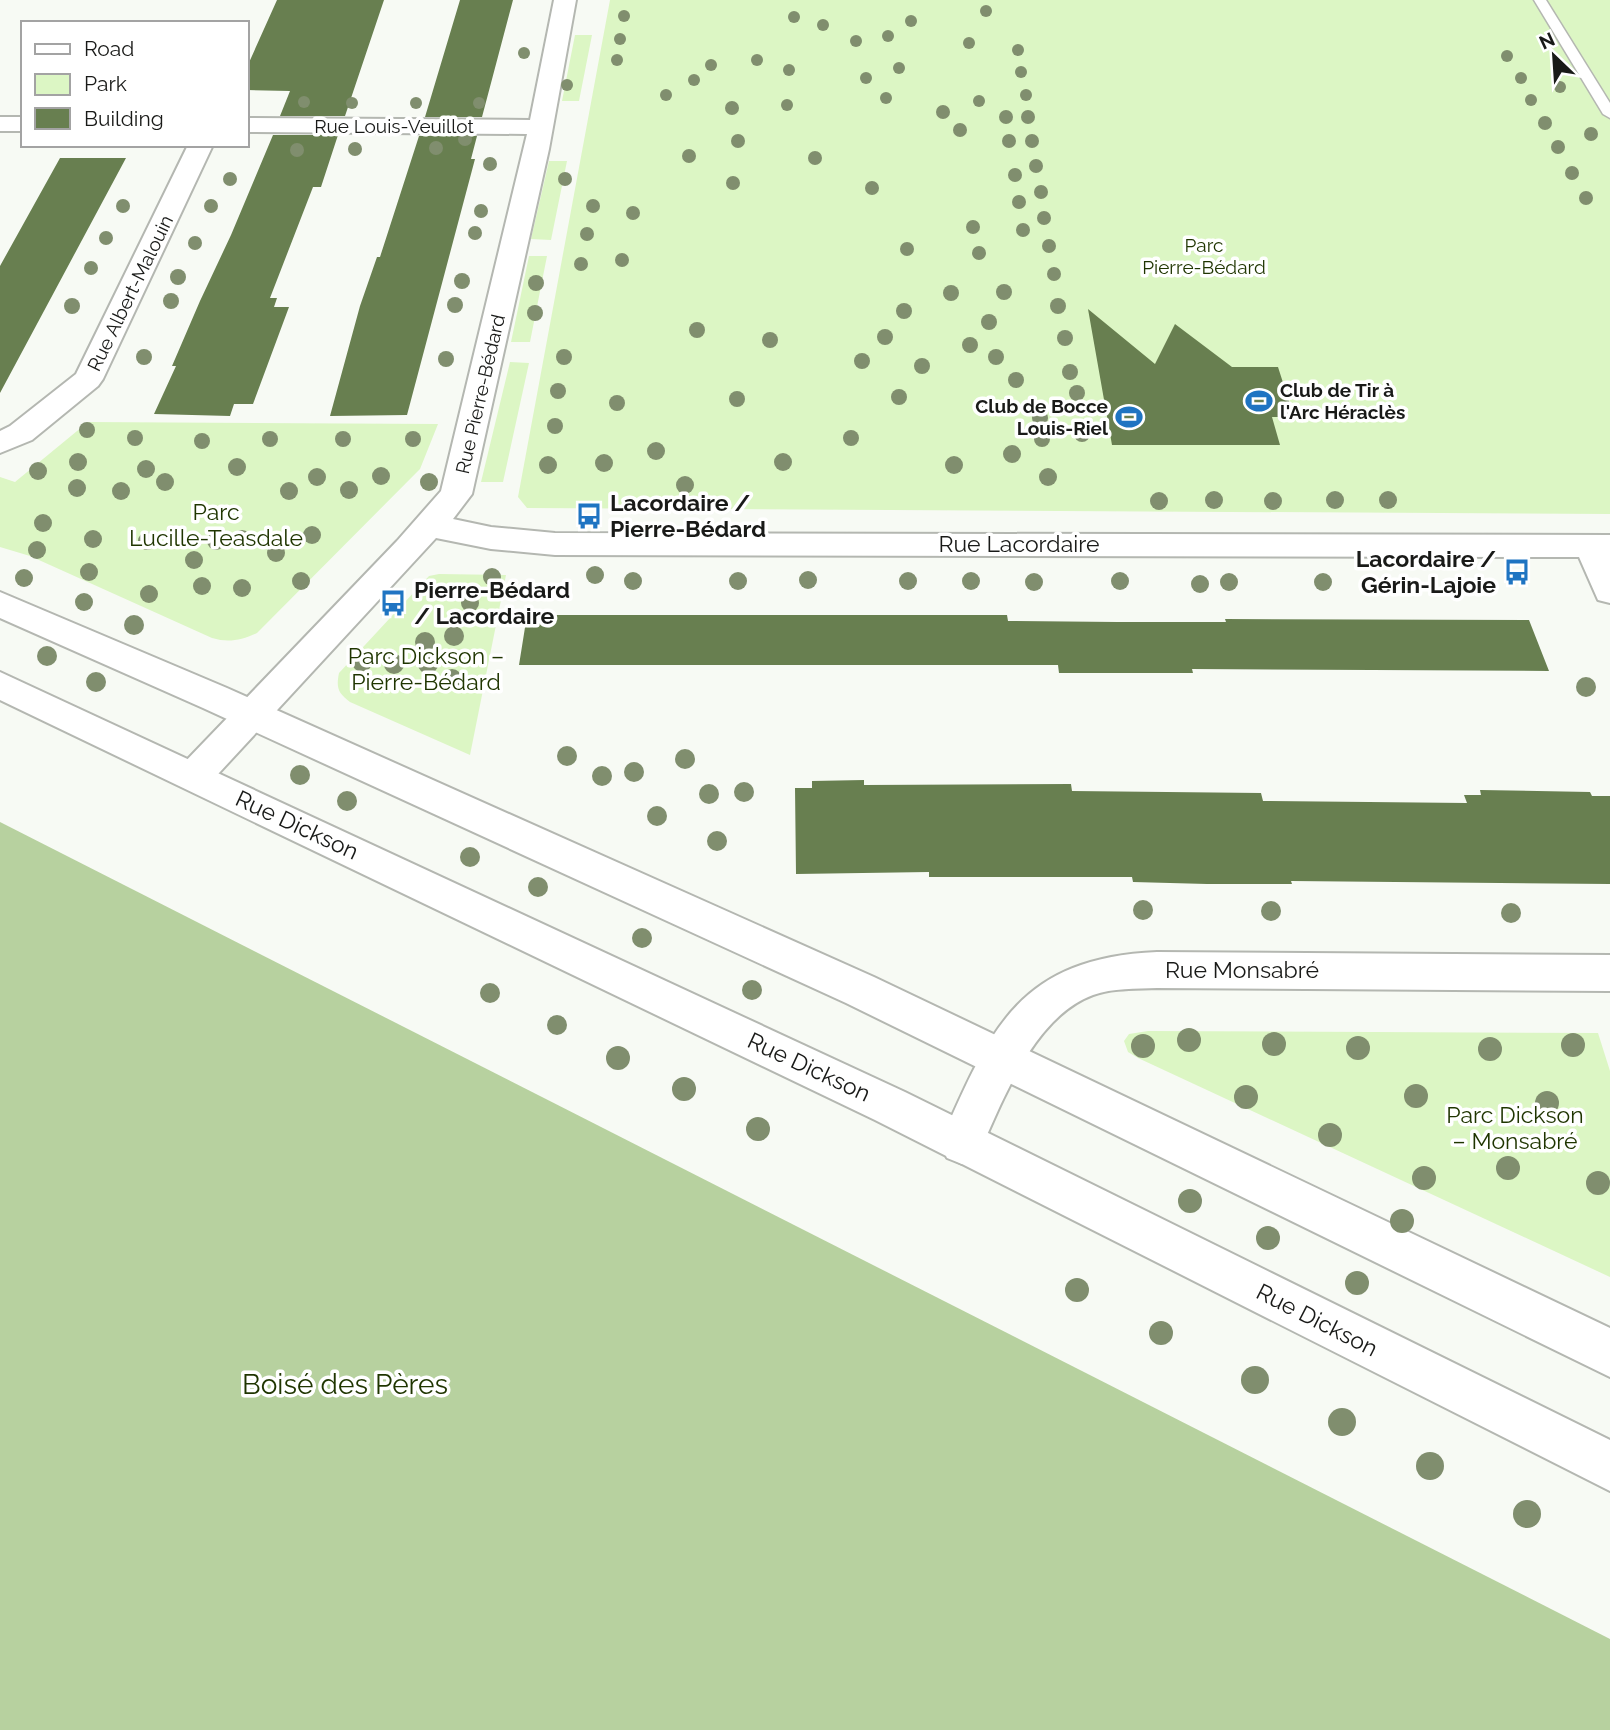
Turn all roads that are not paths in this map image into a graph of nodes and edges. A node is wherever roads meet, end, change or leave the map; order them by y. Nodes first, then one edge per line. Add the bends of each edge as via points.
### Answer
1 (565, 0) edge
2 (1540, 0) edge
3 (1610, 114) edge
4 (0, 124) edge
5 (21, 124) edge
6 (248, 125) edge
7 (541, 127) junction
8 (200, 147) edge
9 (0, 443) edge
10 (430, 525) junction
11 (1600, 546) edge
12 (1610, 591) edge
13 (0, 604) edge
14 (0, 685) edge
15 (252, 715) junction
16 (194, 776) junction
17 (1610, 973) edge
18 (1001, 1058) junction
19 (962, 1143) junction
20 (1610, 1353) edge
21 (1610, 1466) edge

1 - 7 street, Rue Pierre-Bédard
2 - 3 lane
4 - 5 street
6 - 7 street, Rue Louis-Veuillot
7 - 10 street, Rue Pierre-Bédard via 460,481 456,494
8 - 9 street, Rue Albert-Malouin via 88,379 21,433
10 - 11 street, Rue Lacordaire via 491,538 555,544
10 - 15 street, Rue Pierre-Bédard
11 - 12 street
13 - 15 street
14 - 16 street, Rue Dickson
15 - 16 street, Rue Pierre-Bédard
15 - 18 street
16 - 19 street, Rue Dickson
17 - 18 street, Rue Monsabré via 1131,971 1078,983 1055,996
18 - 19 street, Rue Monsabré
18 - 20 street
19 - 21 street, Rue Dickson

